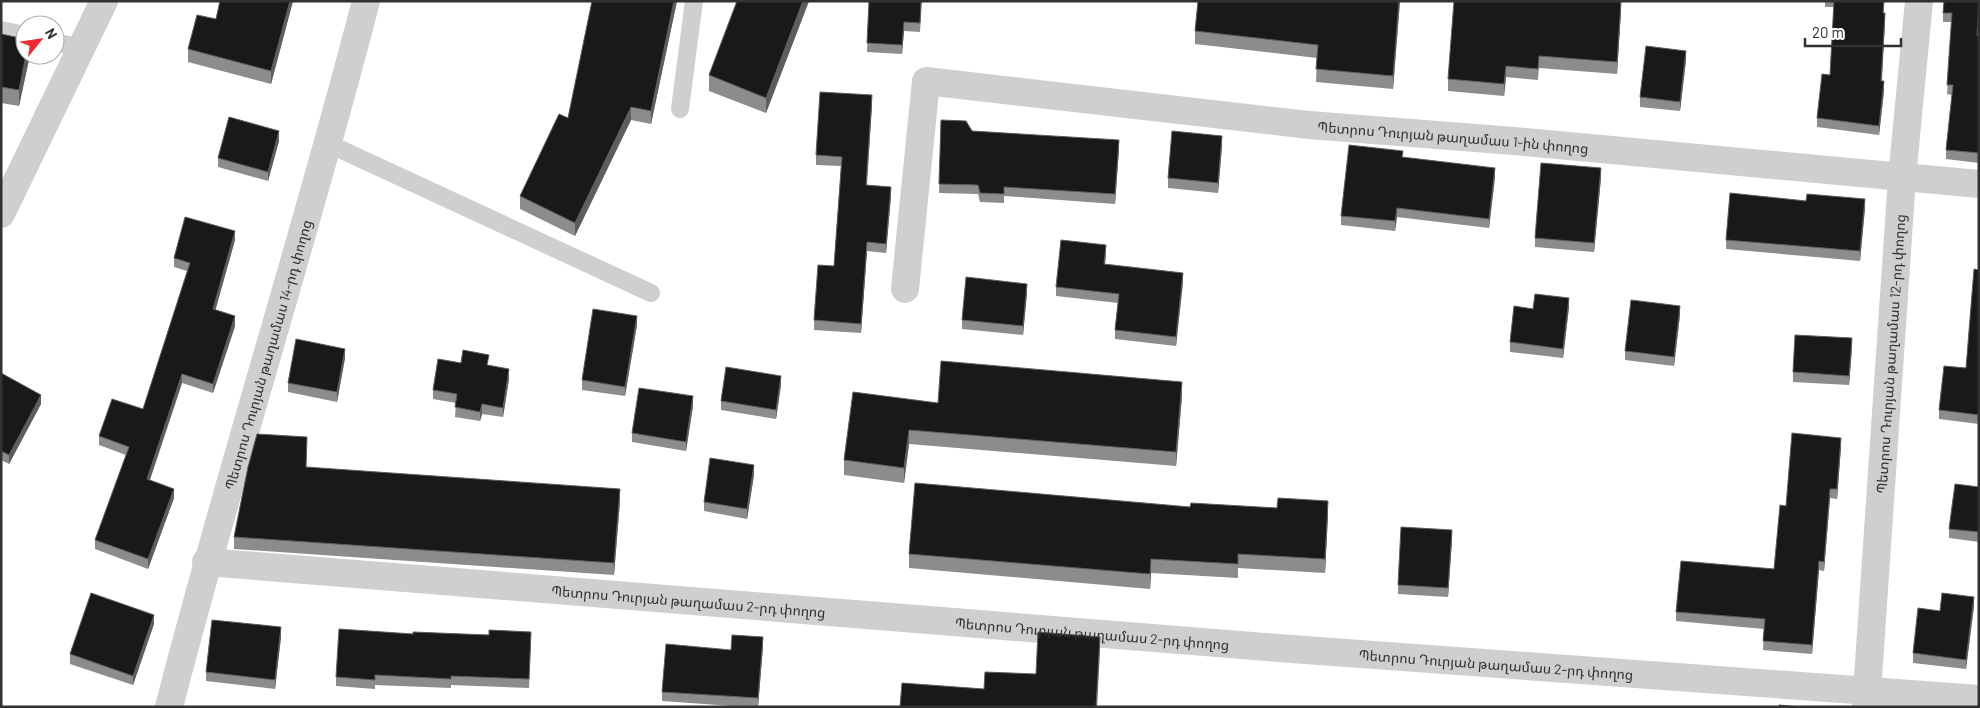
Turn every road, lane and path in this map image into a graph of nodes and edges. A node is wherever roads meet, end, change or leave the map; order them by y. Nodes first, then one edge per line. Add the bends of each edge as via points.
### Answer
1 (104, 1) edge
2 (366, 1) edge
3 (694, 1) edge
4 (1919, 1) edge
5 (1, 30) edge
6 (15, 33) edge
7 (65, 44) edge
8 (82, 48) junction
9 (680, 109) dead end
10 (329, 144) junction
11 (1902, 178) junction
12 (1979, 184) edge
13 (1, 214) edge
14 (905, 289) dead end
15 (651, 293) dead end
16 (206, 562) junction
17 (1867, 698) edge
18 (1979, 699) edge
19 (169, 707) edge

1 - 8 street
2 - 10 street, Պետրոս Դուրյան թաղամաս 14-րդ փողոց
3 - 9 lane
4 - 11 street, Պետրոս Դուրյան թաղամաս 12-րդ փողոց
5 - 6 lane
7 - 8 lane
8 - 13 street
10 - 15 lane
10 - 16 street, Պետրոս Դուրյան թաղամաս 14-րդ փողոց
11 - 12 street, Պետրոս Դուրյան թաղամաս 1-ին փողոց
11 - 14 street, Պետրոս Դուրյան թաղամաս 1-ին փողոց via 1309,125 926,81
11 - 17 street, Պետրոս Դուրյան թաղամաս 12-րդ փողոց
16 - 17 street, Պետրոս Դուրյան թաղամաս 2-րդ փողոց
16 - 19 street, Պետրոս Դուրյան թաղամաս 14-րդ փողոց
17 - 18 street, Պետրոս Դուրյան թաղամաս 2-րդ փողոց

